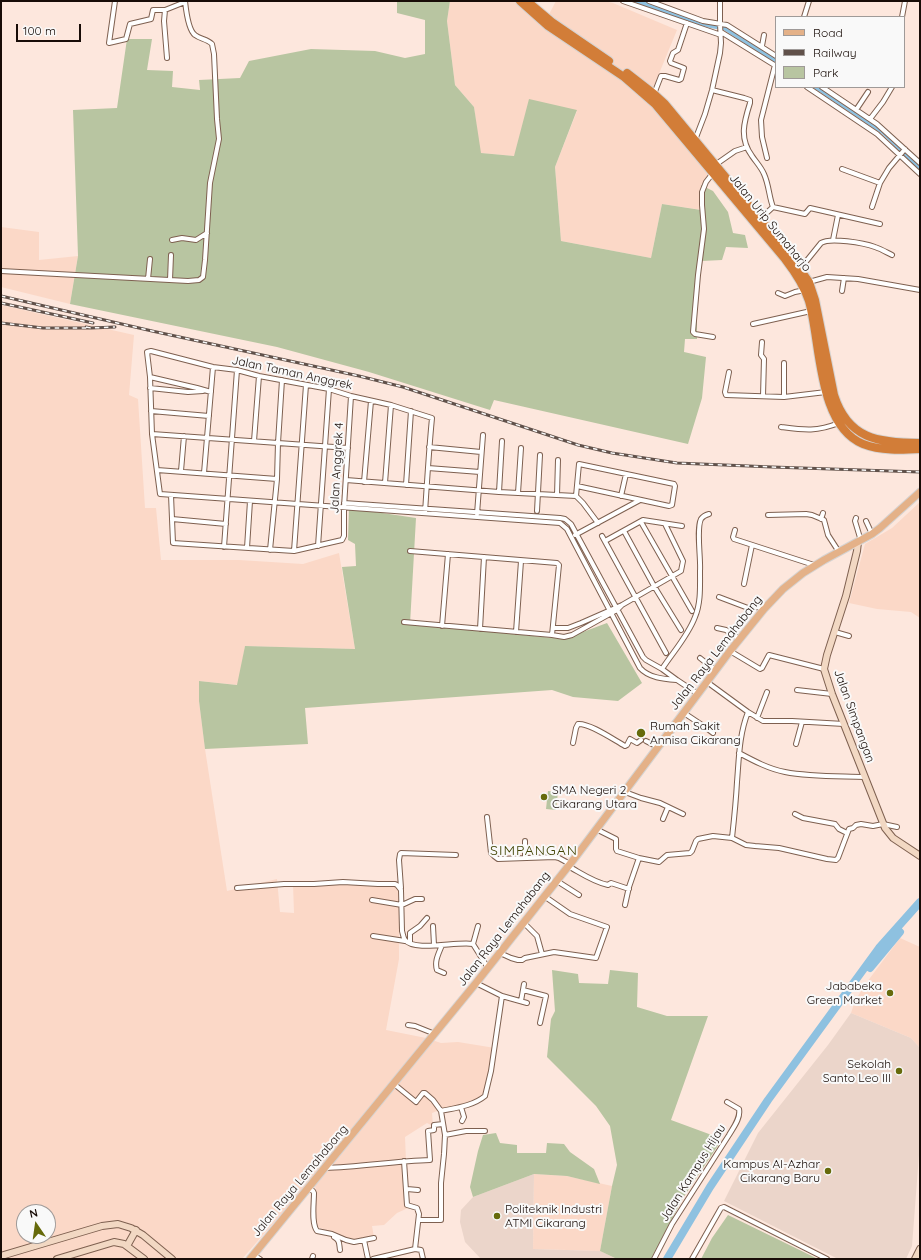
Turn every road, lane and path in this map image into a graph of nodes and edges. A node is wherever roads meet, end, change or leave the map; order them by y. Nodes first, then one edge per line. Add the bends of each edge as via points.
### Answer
1 (115, 1) edge
2 (185, 1) edge
3 (520, 1) edge
4 (527, 1) edge
5 (623, 1) edge
6 (649, 1) edge
7 (720, 1) edge
8 (809, 1) edge
9 (905, 1) edge
10 (165, 10) junction
11 (804, 16) edge
12 (902, 16) edge
13 (681, 17) junction
14 (687, 23) junction
15 (702, 24) junction
16 (720, 24) junction
17 (721, 33) junction
18 (764, 35) dead end
19 (762, 46) junction
20 (775, 55) edge
21 (168, 58) dead end
22 (775, 65) edge
23 (775, 70) edge
24 (625, 75) junction
25 (808, 88) edge
26 (823, 88) edge
27 (891, 88) edge
28 (712, 90) junction
29 (868, 92) dead end
30 (654, 94) junction
31 (856, 110) junction
32 (870, 119) junction
33 (695, 140) junction
34 (747, 147) junction
35 (903, 152) junction
36 (767, 158) dead end
37 (920, 163) edge
38 (714, 169) junction
39 (842, 169) dead end
40 (920, 174) edge
41 (880, 183) junction
42 (773, 207) junction
43 (872, 207) dead end
44 (838, 214) junction
45 (760, 219) junction
46 (880, 224) dead end
47 (207, 233) junction
48 (172, 240) dead end
49 (834, 240) junction
50 (172, 254) dead end
51 (892, 255) dead end
52 (150, 259) dead end
53 (800, 269) junction
54 (1, 271) edge
55 (844, 278) junction
56 (148, 279) junction
57 (170, 280) junction
58 (807, 286) junction
59 (842, 290) dead end
60 (920, 290) edge
61 (778, 293) dead end
62 (811, 311) junction
63 (753, 324) dead end
64 (713, 337) dead end
65 (762, 342) dead end
66 (784, 363) dead end
67 (213, 366) junction
68 (237, 370) junction
69 (730, 372) dead end
70 (259, 376) junction
71 (150, 377) junction
72 (282, 380) junction
73 (306, 385) junction
74 (150, 388) junction
75 (329, 389) junction
76 (204, 391) junction
77 (211, 392) junction
78 (826, 392) junction
79 (351, 396) junction
80 (763, 396) junction
81 (784, 397) junction
82 (371, 401) junction
83 (391, 405) junction
84 (151, 411) junction
85 (412, 411) junction
86 (209, 416) junction
87 (839, 423) junction
88 (781, 427) dead end
89 (152, 434) junction
90 (483, 435) dead end
91 (184, 436) junction
92 (207, 438) junction
93 (231, 440) junction
94 (254, 441) junction
95 (502, 441) dead end
96 (278, 443) junction
97 (920, 443) edge
98 (301, 445) junction
99 (325, 446) junction
100 (429, 447) junction
101 (348, 448) junction
102 (521, 448) dead end
103 (920, 449) edge
104 (481, 452) junction
105 (540, 455) dead end
106 (558, 460) dead end
107 (428, 468) junction
108 (157, 470) junction
109 (181, 471) junction
110 (480, 472) junction
111 (204, 473) junction
112 (626, 474) junction
113 (228, 475) junction
114 (277, 479) junction
115 (346, 480) junction
116 (364, 482) junction
117 (385, 483) junction
118 (406, 485) junction
119 (427, 486) junction
120 (577, 486) junction
121 (479, 490) junction
122 (499, 492) junction
123 (920, 492) edge
124 (518, 493) junction
125 (538, 494) junction
126 (171, 495) junction
127 (557, 495) junction
128 (576, 496) junction
129 (621, 496) junction
130 (227, 499) junction
131 (640, 500) junction
132 (250, 501) junction
133 (274, 502) junction
134 (297, 504) junction
135 (344, 505) junction
136 (320, 506) junction
137 (425, 511) junction
138 (536, 511) dead end
139 (823, 513) dead end
140 (708, 514) dead end
141 (477, 515) junction
142 (768, 515) dead end
143 (526, 518) junction
144 (856, 518) dead end
145 (172, 519) junction
146 (824, 520) junction
147 (866, 521) dead end
148 (641, 522) junction
149 (598, 523) junction
150 (226, 524) junction
151 (665, 524) junction
152 (682, 526) dead end
153 (735, 530) dead end
154 (624, 531) junction
155 (576, 534) junction
156 (872, 534) junction
157 (602, 536) dead end
158 (571, 537) junction
159 (605, 541) junction
160 (859, 541) junction
161 (752, 545) junction
162 (318, 546) junction
163 (224, 547) junction
164 (247, 548) junction
165 (270, 550) junction
166 (410, 551) dead end
167 (294, 552) junction
168 (839, 552) junction
169 (448, 554) junction
170 (484, 558) junction
171 (521, 561) junction
172 (814, 566) junction
173 (672, 577) junction
174 (744, 584) dead end
175 (654, 586) junction
176 (635, 597) junction
177 (719, 597) dead end
178 (616, 609) junction
179 (764, 609) junction
180 (692, 611) dead end
181 (610, 612) junction
182 (404, 622) dead end
183 (442, 626) junction
184 (553, 628) junction
185 (717, 628) dead end
186 (480, 629) junction
187 (681, 630) dead end
188 (516, 632) junction
189 (834, 632) junction
190 (552, 635) junction
191 (848, 636) dead end
192 (739, 640) junction
193 (730, 651) junction
194 (666, 653) dead end
195 (700, 658) dead end
196 (662, 669) junction
197 (824, 669) junction
198 (715, 670) junction
199 (677, 680) junction
200 (707, 682) junction
201 (798, 690) dead end
202 (767, 692) dead end
203 (698, 694) junction
204 (832, 694) junction
205 (748, 712) junction
206 (684, 713) junction
207 (757, 718) junction
208 (802, 722) junction
209 (844, 724) junction
210 (713, 734) dead end
211 (573, 743) dead end
212 (796, 744) dead end
213 (658, 747) junction
214 (740, 753) junction
215 (864, 777) junction
216 (625, 792) junction
217 (668, 807) junction
218 (682, 814) dead end
219 (795, 814) dead end
220 (487, 817) dead end
221 (663, 819) dead end
222 (883, 824) junction
223 (897, 827) dead end
224 (596, 829) junction
225 (847, 833) junction
226 (732, 838) junction
227 (525, 841) dead end
228 (456, 855) dead end
229 (920, 856) edge
230 (525, 857) junction
231 (639, 858) junction
232 (569, 865) junction
233 (557, 880) junction
234 (238, 888) dead end
235 (629, 889) junction
236 (401, 890) junction
237 (579, 895) dead end
238 (544, 896) junction
239 (422, 899) dead end
240 (372, 900) dead end
241 (402, 905) junction
242 (625, 905) dead end
243 (427, 918) dead end
244 (524, 923) junction
245 (433, 926) dead end
246 (478, 926) dead end
247 (373, 936) dead end
248 (407, 942) junction
249 (473, 944) junction
250 (434, 945) junction
251 (442, 945) junction
252 (500, 953) junction
253 (542, 954) junction
254 (488, 968) junction
255 (444, 973) dead end
256 (476, 983) junction
257 (524, 984) dead end
258 (523, 990) junction
259 (502, 996) junction
260 (521, 1001) junction
261 (527, 1003) dead end
262 (540, 1023) dead end
263 (408, 1025) dead end
264 (435, 1034) junction
265 (394, 1084) junction
266 (727, 1102) dead end
267 (461, 1107) junction
268 (441, 1111) junction
269 (462, 1121) dead end
270 (443, 1124) junction
271 (485, 1131) dead end
272 (445, 1135) junction
273 (404, 1161) junction
274 (325, 1168) junction
275 (308, 1188) junction
276 (407, 1189) junction
277 (418, 1190) dead end
278 (419, 1220) junction
279 (136, 1230) junction
280 (318, 1232) junction
281 (374, 1238) dead end
282 (364, 1240) junction
283 (127, 1246) junction
284 (415, 1249) junction
285 (920, 1249) edge
286 (340, 1250) dead end
287 (1, 1256) edge
288 (389, 1257) edge
289 (254, 1258) edge
290 (57, 1259) edge
291 (144, 1259) edge
292 (172, 1259) edge
293 (368, 1259) edge
294 (373, 1259) edge
295 (423, 1259) edge
296 (654, 1259) edge
297 (692, 1259) edge
298 (827, 1259) edge
299 (915, 1259) edge

1 - 10 street via 109,43 126,39 130,24 151,20 153,10
2 - 10 street
2 - 47 street via 192,32 210,42 213,49 219,139 210,183
3 - 24 highway via 548,26
4 - 24 highway
5 - 13 street
6 - 13 street
7 - 16 street
8 - 11 street
9 - 12 street
10 - 21 street
13 - 14 street
13 - 15 street
14 - 15 street
14 - 30 street via 678,49 672,53 670,61 684,68 681,79 661,76
15 - 16 street
15 - 17 street
16 - 17 street
16 - 19 street via 727,25
17 - 22 street
17 - 28 street via 720,53
18 - 19 street
19 - 20 street
23 - 36 street via 761,120
24 - 30 highway, Jalan Urip Sumaharjo
24 - 38 highway, Jalan Urip Sumaharjo
25 - 35 street
26 - 31 street
27 - 32 street
28 - 33 street
28 - 34 street via 750,100 743,134
29 - 31 street
30 - 33 highway, Jalan Urip Sumaharjo
31 - 32 street
32 - 35 street via 887,132
33 - 38 highway, Jalan Urip Sumaharjo
34 - 38 street via 735,151
34 - 42 street via 768,183
35 - 37 street
35 - 40 street
35 - 41 street via 884,174
38 - 45 highway, Jalan Urip Sumaharjo
38 - 58 highway, Jalan Urip Sumaharjo
38 - 64 street via 702,192 704,229 693,332
39 - 41 street
41 - 43 street
42 - 44 street via 806,214 810,208
42 - 45 street
44 - 46 street
44 - 49 street
45 - 53 highway, Jalan Urip Sumaharjo
47 - 48 street via 196,240
47 - 57 street via 201,280
49 - 51 street via 875,247
49 - 53 street via 821,242
50 - 57 street
52 - 56 street
53 - 58 highway, Jalan Urip Sumaharjo
54 - 56 street
55 - 58 street via 827,277
55 - 59 street
55 - 60 street
56 - 57 street
58 - 61 street via 785,296
58 - 62 highway, Jalan Urip Sumaharjo
58 - 97 highway, Jalan Urip Sumaharjo via 816,305 831,386 842,416 866,436 884,441
62 - 63 street
62 - 78 highway, Jalan Urip Sumaharjo
65 - 80 street
66 - 81 street
67 - 68 street, Jalan Taman Anggrek
67 - 71 street, Jalan Taman Anggrek via 151,351 147,353
67 - 77 street
68 - 70 street, Jalan Taman Anggrek
68 - 93 street
69 - 80 street via 725,395
70 - 72 street, Jalan Taman Anggrek
70 - 94 street
71 - 74 street
71 - 76 street
72 - 73 street, Jalan Taman Anggrek
72 - 96 street
73 - 75 street, Jalan Taman Anggrek
73 - 98 street
74 - 76 street
74 - 84 street
75 - 79 street, Jalan Taman Anggrek
75 - 99 street
76 - 77 street
77 - 86 street
78 - 81 street
78 - 87 highway, Jalan Urip Sumaharjo
79 - 82 street, Jalan Taman Anggrek
79 - 101 street, Jalan Anggrek 4
80 - 81 street
82 - 83 street, Jalan Taman Anggrek
82 - 116 street
83 - 85 street, Jalan Taman Anggrek
83 - 117 street
84 - 86 street
84 - 89 street
85 - 100 street, Jalan Taman Anggrek via 432,418
85 - 118 street
86 - 92 street
87 - 88 street via 806,431
87 - 103 highway, Jalan Urip Sumaharjo via 853,438 869,446 884,449
89 - 91 street
89 - 108 street
90 - 104 street
91 - 92 street
91 - 109 street
92 - 93 street
92 - 111 street
93 - 94 street
93 - 113 street
94 - 96 street
95 - 122 street
96 - 98 street
96 - 114 street
98 - 99 street
98 - 134 street
99 - 101 street
99 - 136 street
100 - 104 street
100 - 107 street
101 - 115 street, Jalan Anggrek 4
102 - 124 street
104 - 110 street
105 - 125 street
106 - 127 street
107 - 110 street
107 - 119 street
108 - 109 street
108 - 126 street via 160,494
109 - 111 street
110 - 121 street
111 - 113 street
112 - 120 street via 579,464
112 - 129 street
112 - 131 street via 675,484 671,506
113 - 114 street
113 - 130 street
114 - 133 street
115 - 116 street
115 - 135 street, Jalan Anggrek 4
116 - 117 street
117 - 118 street
118 - 119 street
119 - 121 street
119 - 137 street
120 - 128 street
120 - 129 street
121 - 122 street
121 - 141 street
122 - 124 street
123 - 156 main road, Jalan Raya Lemahabang
124 - 125 street
125 - 127 street
125 - 138 street
126 - 130 street
126 - 145 street
127 - 128 street
128 - 149 street
129 - 131 street
130 - 132 street
130 - 150 street
131 - 149 street
132 - 133 street
132 - 164 street
133 - 134 street
133 - 165 street
134 - 136 street
134 - 167 street
135 - 136 street
135 - 137 street
135 - 162 street, Jalan Anggrek 4 via 342,540
136 - 162 street
137 - 141 street
139 - 146 street
140 - 196 street via 702,518 699,526 700,569 696,617
141 - 143 street
142 - 146 street via 806,514
143 - 155 street via 565,519
143 - 158 street via 560,523 566,527
144 - 160 street
145 - 150 street
145 - 163 street via 173,544
146 - 168 street via 828,535
147 - 156 street
148 - 151 street via 647,520
148 - 154 street
148 - 173 street
149 - 155 street
150 - 163 street
151 - 152 street
151 - 173 street via 683,561 681,572
153 - 161 street via 734,538
154 - 159 street
154 - 175 street
155 - 158 street
155 - 178 street
156 - 160 main road, Jalan Raya Lemahabang
157 - 159 street
158 - 181 street
159 - 176 street
160 - 168 main road, Jalan Raya Lemahabang
160 - 189 street, Jalan Simpangan via 846,596
161 - 172 street
161 - 174 street
162 - 167 street
163 - 164 street
164 - 165 street
165 - 167 street
166 - 169 street
168 - 172 main road, Jalan Raya Lemahabang
169 - 170 street
169 - 183 street
170 - 171 street
170 - 186 street
171 - 184 street via 558,564
171 - 188 street
172 - 179 main road, Jalan Raya Lemahabang via 783,589
173 - 175 street
173 - 180 street
175 - 176 street
175 - 187 street
176 - 178 street
176 - 194 street
177 - 179 street via 748,608
178 - 181 street
178 - 196 street via 644,659
179 - 192 main road, Jalan Raya Lemahabang
181 - 184 street via 572,627
181 - 190 street via 572,635
181 - 199 street via 641,670 661,679
182 - 183 street
183 - 186 street
184 - 190 street
185 - 192 street via 726,630
186 - 188 street
188 - 190 street
189 - 191 street
189 - 197 street, Jalan Simpangan
192 - 193 main road, Jalan Raya Lemahabang
193 - 197 street via 760,669 769,655
193 - 198 main road, Jalan Raya Lemahabang
195 - 198 street
196 - 199 street
197 - 204 street, Jalan Simpangan
198 - 200 main road, Jalan Raya Lemahabang
199 - 203 street
200 - 203 main road, Jalan Raya Lemahabang
200 - 205 street
201 - 204 street
202 - 207 street
203 - 206 main road, Jalan Raya Lemahabang
204 - 209 street, Jalan Simpangan
205 - 207 street
205 - 214 street via 742,728
206 - 210 street
206 - 213 main road, Jalan Raya Lemahabang
207 - 208 street via 767,722
208 - 209 street
208 - 212 street
209 - 215 street, Jalan Simpangan
211 - 213 street via 576,728 578,724 582,724 591,726 625,746 630,739
213 - 216 main road, Jalan Raya Lemahabang
214 - 215 street via 784,772
214 - 226 street
215 - 222 street, Jalan Simpangan
216 - 217 street
216 - 224 main road, Jalan Raya Lemahabang
217 - 218 street
217 - 221 street
219 - 225 street via 836,824
220 - 230 street via 491,852 494,856 498,859
222 - 223 street
222 - 225 street via 859,824
222 - 229 street, Jalan Simpangan via 893,838
224 - 231 street via 616,840 617,851
224 - 232 main road, Jalan Raya Lemahabang
225 - 226 street via 836,860 780,848 746,845
226 - 231 street via 713,836 698,839 692,851 667,855 659,862
227 - 230 street
228 - 236 street via 401,853
230 - 232 street via 560,858
231 - 235 street
232 - 233 main road, Jalan Raya Lemahabang
232 - 235 street via 589,879
233 - 237 street
233 - 238 main road, Jalan Raya Lemahabang
234 - 236 street via 343,882 395,884
235 - 242 street
236 - 241 street
238 - 244 main road, Jalan Raya Lemahabang
238 - 253 street via 570,914 607,927 596,958 554,952
239 - 241 street
240 - 241 street
241 - 248 street via 403,934
243 - 248 street via 410,933
244 - 252 main road, Jalan Raya Lemahabang
244 - 253 street via 538,936
245 - 250 street
246 - 249 street
247 - 248 street
248 - 250 street
249 - 251 street
249 - 254 street
250 - 251 street
251 - 255 street via 436,966 437,970
252 - 253 street via 518,960
252 - 254 main road, Jalan Raya Lemahabang
254 - 256 main road, Jalan Raya Lemahabang
256 - 259 street
256 - 264 main road, Jalan Raya Lemahabang
257 - 258 street
258 - 260 street
258 - 262 street via 546,996
259 - 260 street
259 - 267 street via 485,1096
260 - 261 street
263 - 264 street
264 - 265 main road, Jalan Raya Lemahabang
265 - 268 street via 416,1102 425,1093
265 - 274 main road, Jalan Raya Lemahabang
266 - 296 street, Jalan Kampus Hijau via 739,1109 740,1114 672,1224
267 - 268 street
267 - 269 street via 464,1117
268 - 270 street
270 - 272 street
270 - 273 street via 434,1125 434,1130 429,1131 430,1160
271 - 272 street
272 - 278 street via 440,1220
273 - 274 street
273 - 276 street
274 - 275 main road, Jalan Raya Lemahabang
275 - 280 street via 314,1194 314,1222 315,1230
275 - 289 main road, Jalan Raya Lemahabang
276 - 277 street
276 - 278 street via 407,1205 417,1208
278 - 284 street
279 - 283 street
279 - 287 street via 125,1225 102,1226
279 - 292 street
280 - 282 street via 351,1241
280 - 286 street via 337,1238
281 - 282 street
282 - 293 street
283 - 290 street via 114,1242
283 - 291 street
284 - 288 street
284 - 295 street via 421,1250
285 - 299 street
288 - 294 street
297 - 298 street via 710,1225 724,1207

